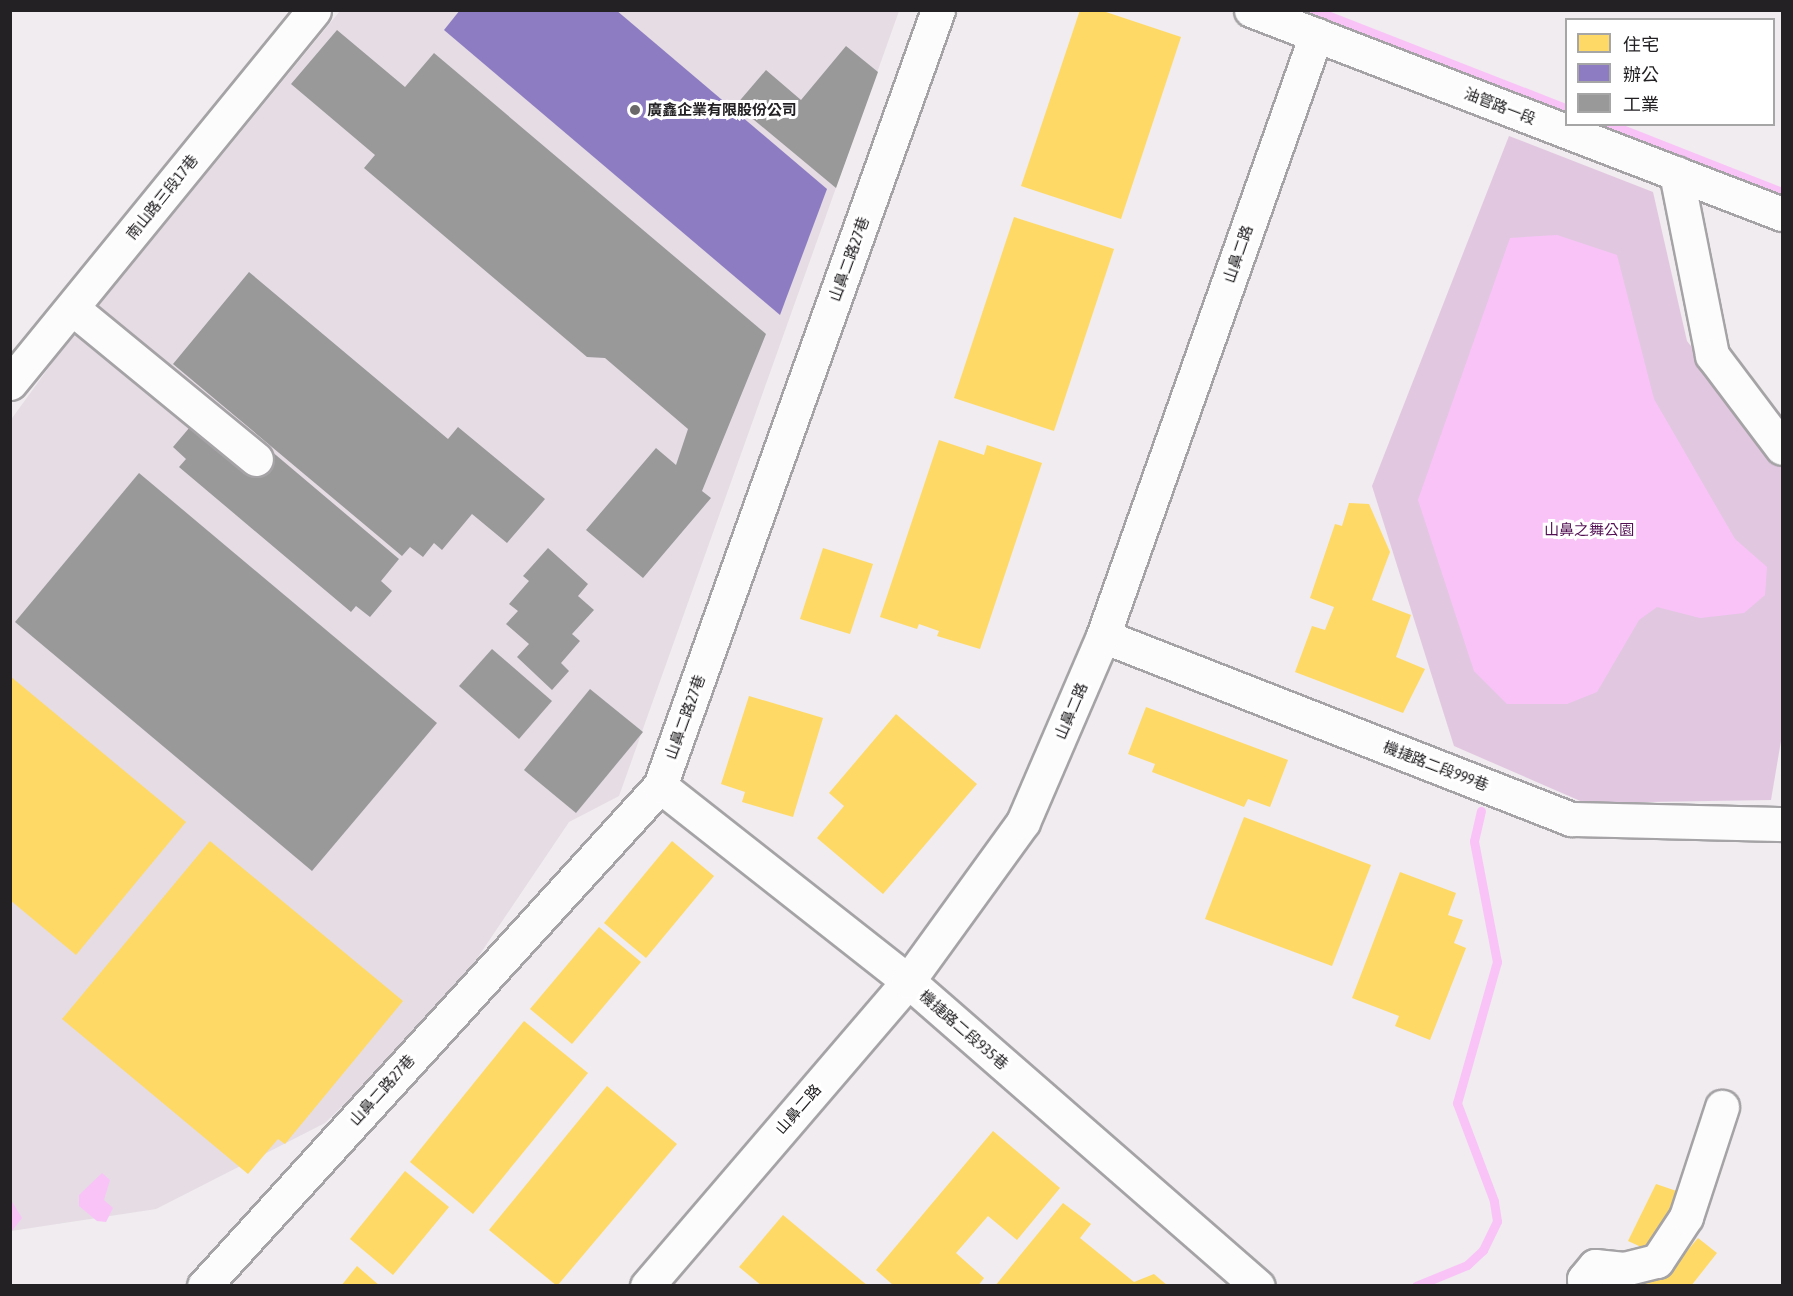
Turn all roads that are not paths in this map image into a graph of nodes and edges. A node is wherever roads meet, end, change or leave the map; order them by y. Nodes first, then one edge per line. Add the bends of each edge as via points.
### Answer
1 (314, 10) edge
2 (938, 10) edge
3 (1251, 10) edge
4 (1316, 35) junction
5 (1676, 173) junction
6 (1782, 214) edge
7 (72, 308) junction
8 (10, 383) edge
9 (1782, 448) edge
10 (256, 459) dead end
11 (1103, 636) junction
12 (660, 786) junction
13 (1782, 824) edge
14 (908, 981) junction
15 (1722, 1107) dead end
16 (204, 1286) edge
17 (647, 1286) edge
18 (1258, 1286) edge
19 (1585, 1286) edge

1 - 7 street, 南山路三段17巷
2 - 12 street, 山鼻二路27巷
3 - 4 street, 油管路一段
4 - 5 street, 油管路一段
4 - 11 street, 山鼻二路
5 - 6 street, 油管路一段
5 - 9 street via 1712,355
7 - 8 street, 南山路三段17巷
7 - 10 street
11 - 13 street, 機捷路二段999巷 via 1571,819
11 - 14 street, 山鼻二路 via 1023,822
12 - 14 street, 機捷路二段935巷
12 - 16 street, 山鼻二路27巷
14 - 17 street, 山鼻二路
14 - 18 street, 機捷路二段935巷
15 - 19 street via 1686,1217 1657,1261 1624,1269 1595,1266 1584,1280

